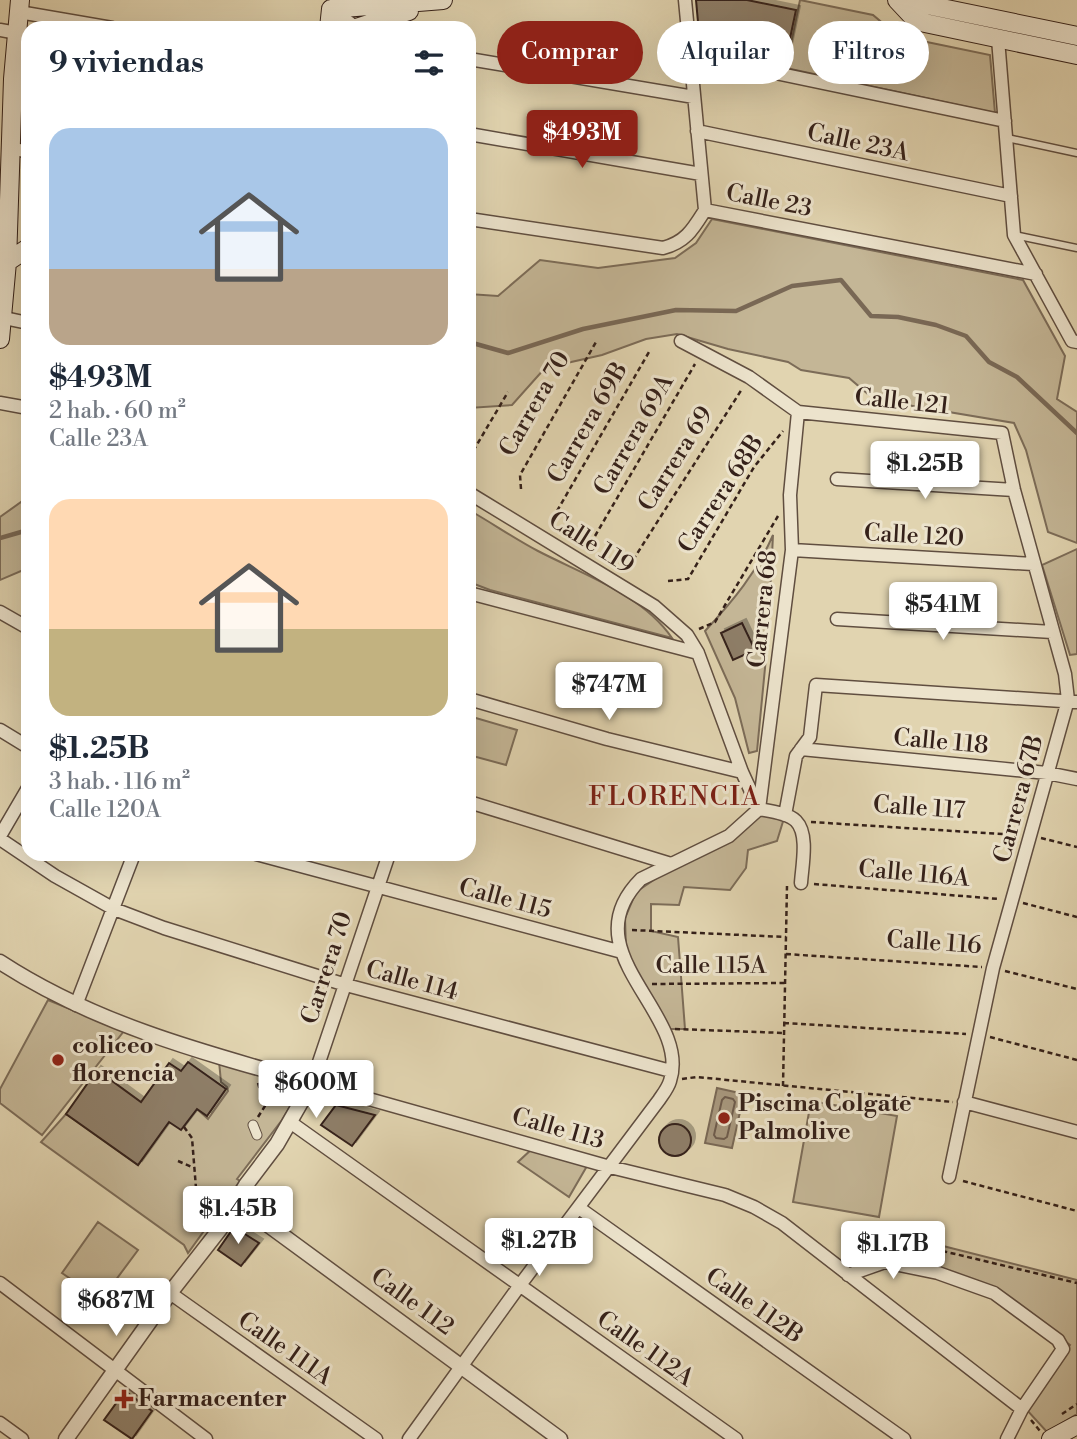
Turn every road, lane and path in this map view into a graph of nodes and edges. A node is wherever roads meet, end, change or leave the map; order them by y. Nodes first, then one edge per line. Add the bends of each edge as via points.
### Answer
1 (444, 0) edge
2 (685, 0) edge
3 (897, 0) edge
4 (903, 0) edge
5 (921, 2) edge
6 (326, 4) edge
7 (19, 6) edge
8 (382, 6) junction
9 (82, 21) edge
10 (348, 21) edge
11 (363, 21) edge
12 (379, 21) edge
13 (687, 21) edge
14 (921, 21) edge
15 (925, 21) edge
16 (929, 24) edge
17 (9, 32) edge
18 (1077, 36) edge
19 (998, 39) junction
20 (1077, 55) edge
21 (476, 60) edge
22 (794, 77) edge
23 (21, 81) edge
24 (693, 84) edge
25 (694, 97) junction
26 (1005, 121) junction
27 (6, 124) edge
28 (697, 131) junction
29 (476, 135) edge
30 (1006, 138) junction
31 (19, 150) edge
32 (1077, 153) edge
33 (701, 174) junction
34 (1011, 196) junction
35 (705, 210) junction
36 (4, 218) edge
37 (476, 220) edge
38 (1014, 235) junction
39 (1077, 248) edge
40 (21, 253) edge
41 (7, 262) junction
42 (1036, 274) junction
43 (2, 317) edge
44 (21, 321) edge
45 (0, 339) edge
46 (681, 341) dead end
47 (596, 342) dead end
48 (1075, 342) edge
49 (649, 352) dead end
50 (702, 352) junction
51 (749, 377) junction
52 (508, 392) dead end
53 (0, 403) edge
54 (21, 407) edge
55 (799, 412) junction
56 (1002, 433) joint
57 (476, 446) edge
58 (838, 479) dead end
59 (521, 489) dead end
60 (1014, 490) junction
61 (790, 495) junction
62 (476, 497) edge
63 (557, 511) dead end
64 (595, 536) dead end
65 (792, 550) junction
66 (633, 559) dead end
67 (1034, 564) junction
68 (668, 581) dead end
69 (476, 595) edge
70 (0, 612) edge
71 (837, 619) dead end
72 (21, 624) edge
73 (1052, 632) junction
74 (687, 635) junction
75 (698, 653) junction
76 (476, 701) edge
77 (1072, 701) edge
78 (0, 730) edge
79 (21, 743) edge
80 (801, 749) junction
81 (742, 772) junction
82 (1048, 773) junction
83 (1077, 779) edge
84 (21, 800) edge
85 (476, 804) edge
86 (759, 809) junction
87 (785, 815) junction
88 (797, 821) junction
89 (1031, 836) junction
90 (0, 837) edge
91 (1077, 847) edge
92 (21, 852) edge
93 (34, 861) edge
94 (131, 861) edge
95 (282, 861) edge
96 (386, 861) edge
97 (671, 864) junction
98 (801, 883) junction
99 (377, 887) junction
100 (1012, 900) junction
101 (114, 909) junction
102 (1077, 917) edge
103 (619, 930) junction
104 (786, 937) junction
105 (622, 952) junction
106 (786, 954) junction
107 (0, 962) edge
108 (993, 968) junction
109 (785, 983) junction
110 (636, 984) junction
111 (346, 985) junction
112 (1077, 989) edge
113 (76, 1004) junction
114 (784, 1023) junction
115 (664, 1029) junction
116 (784, 1033) junction
117 (978, 1034) junction
118 (1077, 1060) edge
119 (671, 1076) junction
120 (282, 1079) dead end
121 (257, 1083) dead end
122 (312, 1083) junction
123 (783, 1086) junction
124 (964, 1102) junction
125 (265, 1107) junction
126 (290, 1122) junction
127 (253, 1125) joint
128 (184, 1127) dead end
129 (1077, 1132) edge
130 (257, 1135) dead end
131 (178, 1161) dead end
132 (610, 1167) junction
133 (194, 1168) junction
134 (949, 1177) joint
135 (218, 1201) dead end
136 (237, 1202) junction
137 (579, 1208) junction
138 (1077, 1211) edge
139 (934, 1249) dead end
140 (848, 1275) junction
141 (0, 1283) edge
142 (1077, 1283) edge
143 (520, 1285) junction
144 (170, 1293) junction
145 (462, 1367) junction
146 (114, 1371) junction
147 (1022, 1409) junction
148 (0, 1423) edge
149 (1077, 1425) edge
150 (22, 1439) edge
151 (66, 1439) edge
152 (206, 1439) edge
153 (376, 1439) edge
154 (409, 1439) edge
155 (560, 1439) edge
156 (736, 1439) edge
157 (904, 1439) edge
158 (1007, 1439) edge
159 (1049, 1439) edge

1 - 8 main road
1 - 12 main road
2 - 13 street
3 - 14 main road
4 - 5 main road
5 - 15 main road
5 - 18 main road
6 - 8 main road
6 - 10 street
7 - 9 street
7 - 17 main road
8 - 11 street
16 - 19 main road
17 - 23 main road
19 - 20 main road
19 - 26 street
21 - 25 street
22 - 26 street
23 - 27 main road
24 - 25 street
25 - 28 street
26 - 30 street
27 - 31 main road
28 - 33 street
28 - 34 street, Calle 23A
29 - 33 street
30 - 32 lane
30 - 34 street
31 - 36 main road
33 - 35 street
34 - 38 street
35 - 37 street, Calle 23 via 689,236 663,248
35 - 42 street, Calle 23
36 - 41 main road
38 - 39 lane
38 - 42 street
40 - 41 main road
41 - 43 main road
42 - 48 street
43 - 44 street
43 - 45 main road
46 - 50 street
47 - 59 path, Carrera 70 via 520,475
49 - 63 path, Carrera 69B
50 - 51 street
50 - 64 path, Carrera 69A
51 - 55 street
51 - 66 path, Carrera 69
52 - 57 path
53 - 54 street
55 - 56 street, Calle 121
55 - 61 street, Carrera 68
55 - 68 path, Carrera 68B via 754,467 688,579
56 - 60 street, Carrera 67B
58 - 60 street
60 - 67 street, Carrera 67B
61 - 65 street, Carrera 68
61 - 74 path via 715,622
62 - 74 street, Calle 119 via 654,606
65 - 67 street, Calle 120
65 - 86 street, Carrera 68
67 - 73 street, Carrera 67B
69 - 75 street
70 - 72 street
71 - 73 street
73 - 77 street, Carrera 67B
74 - 75 street, Calle 119
75 - 81 street, Calle 119
76 - 81 street
77 - 80 street via 816,685 810,737
77 - 82 street, Carrera 67B
78 - 79 street
80 - 82 street, Calle 118
80 - 87 street
81 - 86 street, Calle 119
82 - 83 street, Calle 118
82 - 89 street, Carrera 67B
84 - 90 street
85 - 97 street
86 - 87 street
86 - 97 street via 729,836
87 - 88 street
88 - 89 path, Calle 117
88 - 98 street via 803,834
89 - 91 path, Calle 117
89 - 100 street, Carrera 67B
90 - 92 street, Calle 114
93 - 101 street, Calle 114
94 - 101 street
95 - 99 street, Calle 115
96 - 99 street, Carrera 70
97 - 103 street via 641,879 630,891 621,910
98 - 100 path, Calle 116A
98 - 104 path, Calle 116A via 788,882
99 - 105 street, Calle 115
99 - 111 street, Carrera 70
100 - 102 path, Calle 116A
100 - 108 street, Carrera 67B
101 - 111 street, Calle 114
101 - 113 street
103 - 104 path
103 - 105 street
104 - 106 path
105 - 110 street
106 - 108 path, Calle 116
106 - 109 path
107 - 113 street, Calle 113
108 - 112 path, Calle 116
108 - 117 street, Carrera 67B
109 - 110 path, Calle 115A
109 - 114 path
110 - 115 street
111 - 119 street, Calle 114
111 - 122 street, Carrera 70
113 - 122 street, Calle 113 via 128,1028
114 - 116 path
114 - 117 path
115 - 116 path
115 - 119 street via 672,1058
116 - 123 path
117 - 118 path
117 - 124 street, Carrera 67B
119 - 123 path
119 - 132 street
120 - 125 path
121 - 125 path
122 - 126 street, Carrera 70
122 - 132 street, Calle 113
123 - 124 path
124 - 129 street
124 - 134 street, Carrera 67B
125 - 127 path
126 - 136 street, Carrera 70
126 - 143 street, Calle 112A
127 - 130 street
128 - 133 path via 192,1138
131 - 133 path
132 - 137 street
132 - 140 street, Calle 113 via 754,1206
133 - 135 path via 196,1188
134 - 138 path
136 - 144 street, Carrera 70
136 - 145 street, Calle 112
137 - 143 street
137 - 157 street, Calle 112B
139 - 142 path
140 - 147 street, Calle 113
140 - 147 street via 885,1262 938,1273 994,1293 1058,1340 1063,1349
141 - 146 street
143 - 145 street
143 - 156 street, Calle 112A
144 - 146 street, Carrera 70
144 - 153 street, Calle 111A
145 - 154 street
145 - 155 street, Calle 112
146 - 151 street, Carrera 70
146 - 152 street
147 - 158 street
147 - 159 path
148 - 150 street
149 - 159 main road

